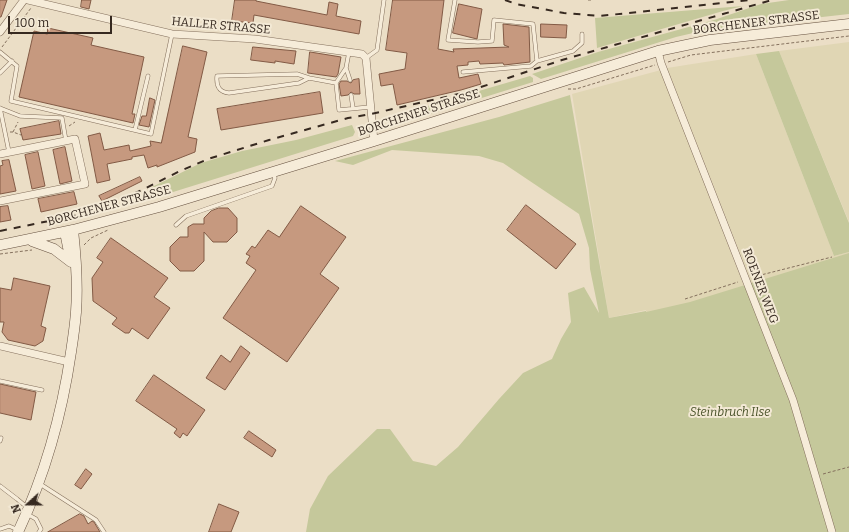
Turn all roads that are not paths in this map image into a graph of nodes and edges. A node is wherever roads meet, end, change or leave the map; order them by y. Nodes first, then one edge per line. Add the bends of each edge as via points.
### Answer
1 (24, 0) edge
2 (384, 0) edge
3 (455, 0) edge
4 (31, 1) edge
5 (849, 24) edge
6 (0, 32) edge
7 (172, 34) junction
8 (582, 34) dead end
9 (0, 50) edge
10 (658, 51) junction
11 (349, 52) junction
12 (366, 58) junction
13 (12, 61) junction
14 (538, 61) junction
15 (346, 68) junction
16 (463, 72) dead end
17 (0, 73) edge
18 (148, 76) dead end
19 (308, 78) junction
20 (350, 80) dead end
21 (336, 83) junction
22 (351, 95) dead end
23 (371, 107) junction
24 (354, 108) junction
25 (135, 130) junction
26 (66, 141) junction
27 (374, 141) junction
28 (9, 152) junction
29 (0, 154) edge
30 (273, 172) junction
31 (0, 201) edge
32 (176, 225) dead end
33 (69, 231) junction
34 (30, 240) junction
35 (0, 245) edge
36 (71, 262) junction
37 (76, 277) junction
38 (0, 346) edge
39 (69, 362) junction
40 (0, 381) edge
41 (42, 390) dead end
42 (38, 484) junction
43 (0, 486) edge
44 (27, 512) junction
45 (0, 529) edge
46 (18, 531) edge
47 (39, 532) edge
48 (104, 532) edge
49 (832, 532) edge

1 - 6 street
2 - 12 lane via 377,50
3 - 14 lane via 448,40 492,41 494,20 533,24
4 - 7 street, HALLER STRASSE
5 - 10 main road, BORCHENER STRASSE via 710,40
7 - 11 street, HALLER STRASSE via 256,39
7 - 25 lane via 151,134
8 - 14 lane via 582,43 573,51
9 - 13 lane
10 - 27 main road, BORCHENER STRASSE
10 - 49 street, ROENER WEG via 793,400
11 - 12 street, HALLER STRASSE via 362,54
11 - 15 lane
12 - 23 street
13 - 17 lane
13 - 25 lane via 17,66 11,101
14 - 16 lane via 531,66
15 - 20 lane
15 - 21 lane
18 - 25 lane
19 - 19 lane via 299,83 229,93 223,93 216,82 216,76 297,74
19 - 21 lane
21 - 24 lane via 339,110
22 - 24 lane
23 - 24 lane
23 - 27 street
26 - 28 street
26 - 28 lane via 62,118 20,116 0,108
26 - 31 street via 75,139 86,184
27 - 30 main road, BORCHENER STRASSE
28 - 29 street
30 - 32 lane via 275,178 272,186 186,216
30 - 33 main road, BORCHENER STRASSE via 160,207
33 - 34 main road, BORCHENER STRASSE
33 - 36 main road
33 - 37 main road via 76,262
34 - 35 main road, BORCHENER STRASSE
34 - 36 main road via 54,249
36 - 37 main road
37 - 39 main road via 76,312
38 - 39 street
39 - 42 main road via 54,435
40 - 41 lane
42 - 44 main road
42 - 48 lane via 96,520
43 - 44 lane via 18,498
44 - 46 main road
44 - 47 lane via 36,518 41,529
45 - 46 lane via 9,526

